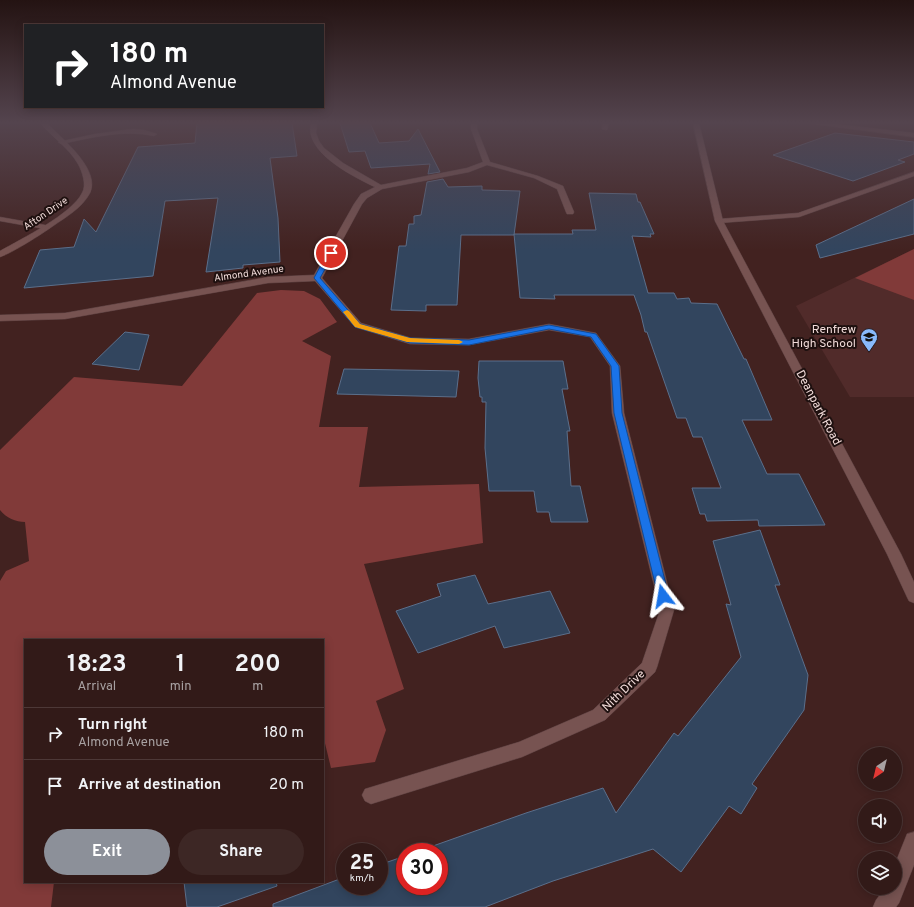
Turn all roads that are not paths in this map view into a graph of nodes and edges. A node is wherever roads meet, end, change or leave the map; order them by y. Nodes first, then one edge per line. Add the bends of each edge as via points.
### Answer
1 (81, 165) edge
2 (342, 165) edge
3 (481, 165) edge
4 (495, 165) edge
5 (706, 165) edge
6 (914, 174) edge
7 (380, 187) junction
8 (570, 212) dead end
9 (0, 220) edge
10 (719, 221) junction
11 (46, 227) junction
12 (0, 254) edge
13 (317, 278) junction
14 (0, 318) edge
15 (914, 597) edge
16 (371, 795) dead end
17 (914, 841) edge
18 (883, 907) edge

1 - 11 street, Afton Drive via 88,186 86,193 79,203
2 - 7 street via 354,175
3 - 7 street via 469,170
4 - 8 street via 536,177 560,188
5 - 10 street, Deanpark Road
6 - 10 street via 799,215
7 - 13 street via 364,196 358,204
9 - 11 street
10 - 15 street, Deanpark Road via 894,554
11 - 12 street, Afton Drive
13 - 14 street, Almond Avenue via 268,280 65,316
13 - 16 street, Nith Drive via 358,325 410,341 469,342 549,327 593,335 615,366 618,413 667,610 650,667 599,715 522,749
17 - 18 street via 892,896

